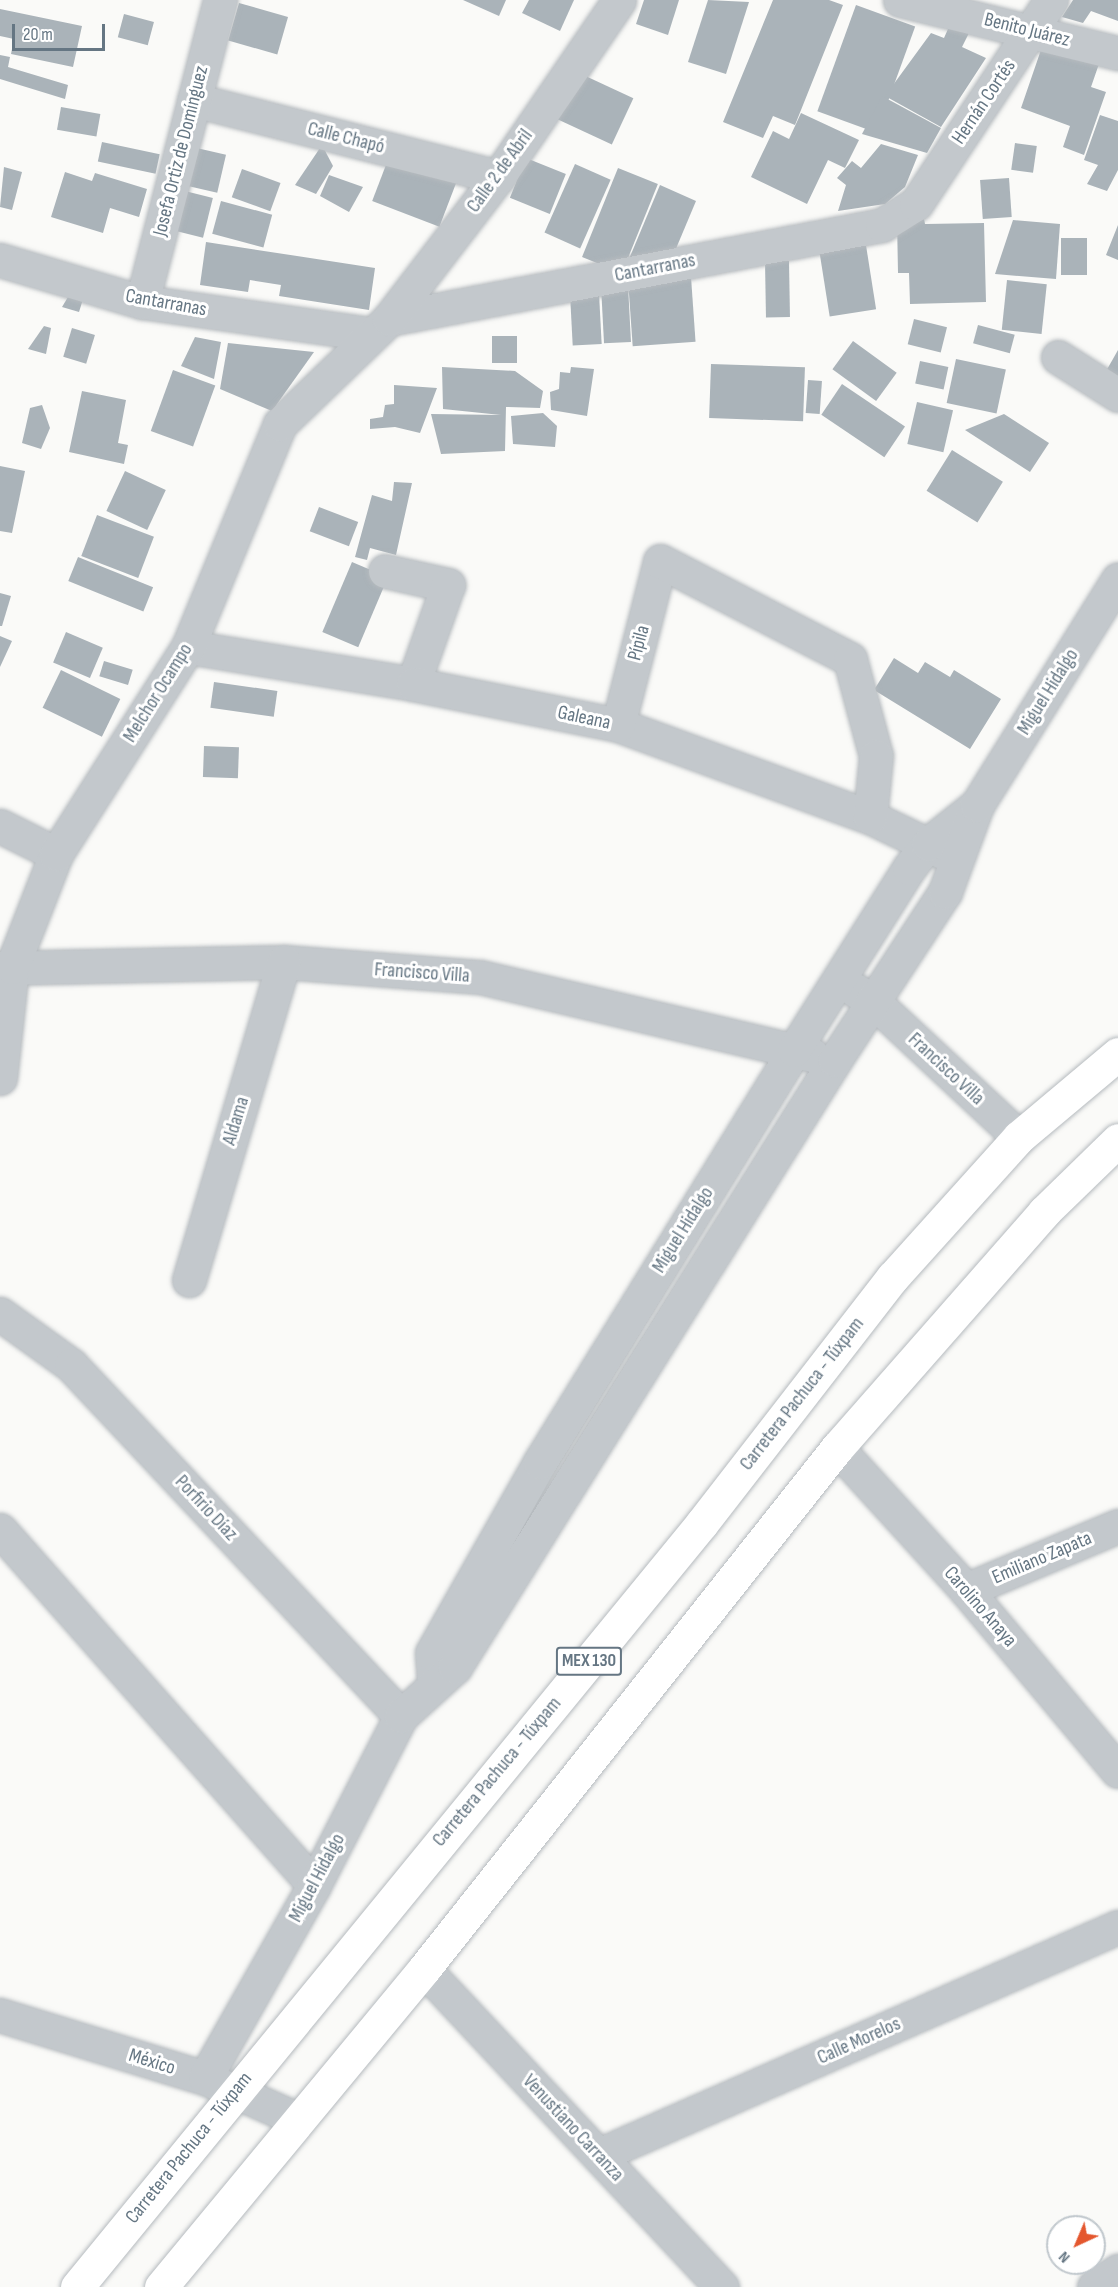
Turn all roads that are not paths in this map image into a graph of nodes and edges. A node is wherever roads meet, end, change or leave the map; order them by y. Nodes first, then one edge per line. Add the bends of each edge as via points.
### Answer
1 (220, 0) edge
2 (619, 0) edge
3 (900, 0) edge
4 (1051, 0) edge
5 (1033, 30) junction
6 (1118, 53) edge
7 (194, 100) junction
8 (498, 177) junction
9 (916, 204) joint
10 (0, 260) edge
11 (142, 302) junction
12 (380, 326) junction
13 (1059, 357) dead end
14 (1118, 395) edge
15 (385, 570) dead end
16 (1118, 579) edge
17 (188, 647) junction
18 (413, 684) junction
19 (618, 725) junction
20 (977, 805) junction
21 (870, 818) junction
22 (0, 826) edge
23 (928, 844) junction
24 (56, 854) junction
25 (959, 861) junction
26 (284, 962) junction
27 (6, 968) edge
28 (838, 980) junction
29 (873, 1001) junction
30 (794, 1050) junction
31 (1118, 1054) edge
32 (834, 1060) junction
33 (0, 1078) edge
34 (1019, 1137) junction
35 (1118, 1140) edge
36 (189, 1280) dead end
37 (0, 1314) edge
38 (564, 1424) junction
39 (595, 1443) junction
40 (837, 1448) junction
41 (1118, 1526) edge
42 (0, 1530) edge
43 (966, 1590) junction
44 (434, 1682) junction
45 (400, 1716) junction
46 (1118, 1771) edge
47 (314, 1885) junction
48 (1118, 1928) edge
49 (424, 1969) junction
50 (0, 2015) edge
51 (205, 2078) junction
52 (235, 2090) junction
53 (299, 2120) junction
54 (599, 2155) junction
55 (1118, 2271) edge
56 (77, 2287) edge
57 (161, 2287) edge
58 (722, 2287) edge
59 (1095, 2287) edge

1 - 7 street, Josefa Ortiz de Domínguez
2 - 8 street, Calle 2 de Abril
3 - 5 street, Benito Juárez
4 - 5 street, Hernán Cortés
5 - 6 street, Benito Juárez
5 - 9 street, Hernán Cortés
7 - 8 street, Calle Chapó
7 - 11 street, Josefa Ortiz de Domínguez
8 - 12 street, Calle 2 de Abril
9 - 12 street, Cantarranas via 882,225
10 - 11 street, Cantarranas
11 - 12 street, Cantarranas
12 - 17 street, Melchor Ocampo via 280,424
13 - 14 street
15 - 18 street via 448,585
16 - 20 street, Miguel Hidalgo
17 - 18 street, Galeana
17 - 24 street, Melchor Ocampo
18 - 19 street, Galeana
19 - 21 street, Galeana
19 - 21 street, Pípila via 660,561 850,659 876,756
20 - 23 street, Miguel Hidalgo
20 - 25 street, Miguel Hidalgo
21 - 23 street, Galeana
22 - 24 street
23 - 25 street, Galeana
23 - 28 street, Miguel Hidalgo
24 - 27 street, Melchor Ocampo
25 - 29 street, Miguel Hidalgo via 945,892
26 - 27 street, Francisco Villa
26 - 30 street, Francisco Villa via 480,977
26 - 36 street, Aldama
27 - 33 street, Melchor Ocampo
28 - 29 street, Francisco Villa
28 - 30 street, Miguel Hidalgo
29 - 32 street, Miguel Hidalgo
29 - 34 street, Francisco Villa
30 - 32 street, Francisco Villa
30 - 38 street, Miguel Hidalgo
31 - 34 main road, Carretera Pachuca - Túxpam / MEX 130
32 - 39 street, Miguel Hidalgo
34 - 52 main road, Carretera Pachuca - Túxpam / MEX 130 via 893,1277 702,1523
35 - 40 main road, MEX 130 via 1044,1212
37 - 45 street, Porfirio Díaz via 71,1365
38 - 39 street
38 - 44 street, Miguel Hidalgo via 432,1653
39 - 44 street, Miguel Hidalgo via 454,1667
40 - 43 street, Carolino Anaya
40 - 49 main road, MEX 130
41 - 43 street, Emiliano Zapata
42 - 47 street
43 - 46 street, Carolino Anaya
44 - 45 street, Miguel Hidalgo
45 - 47 street, Miguel Hidalgo
47 - 51 street, Miguel Hidalgo
48 - 54 street, Calle Morelos
49 - 53 main road, MEX 130
49 - 54 street, Venustiano Carranza
50 - 51 street, México
51 - 52 street, México
52 - 53 street, México
52 - 56 main road, Carretera Pachuca - Túxpam / MEX 130
53 - 57 main road, MEX 130
54 - 58 street, Venustiano Carranza
55 - 59 street

